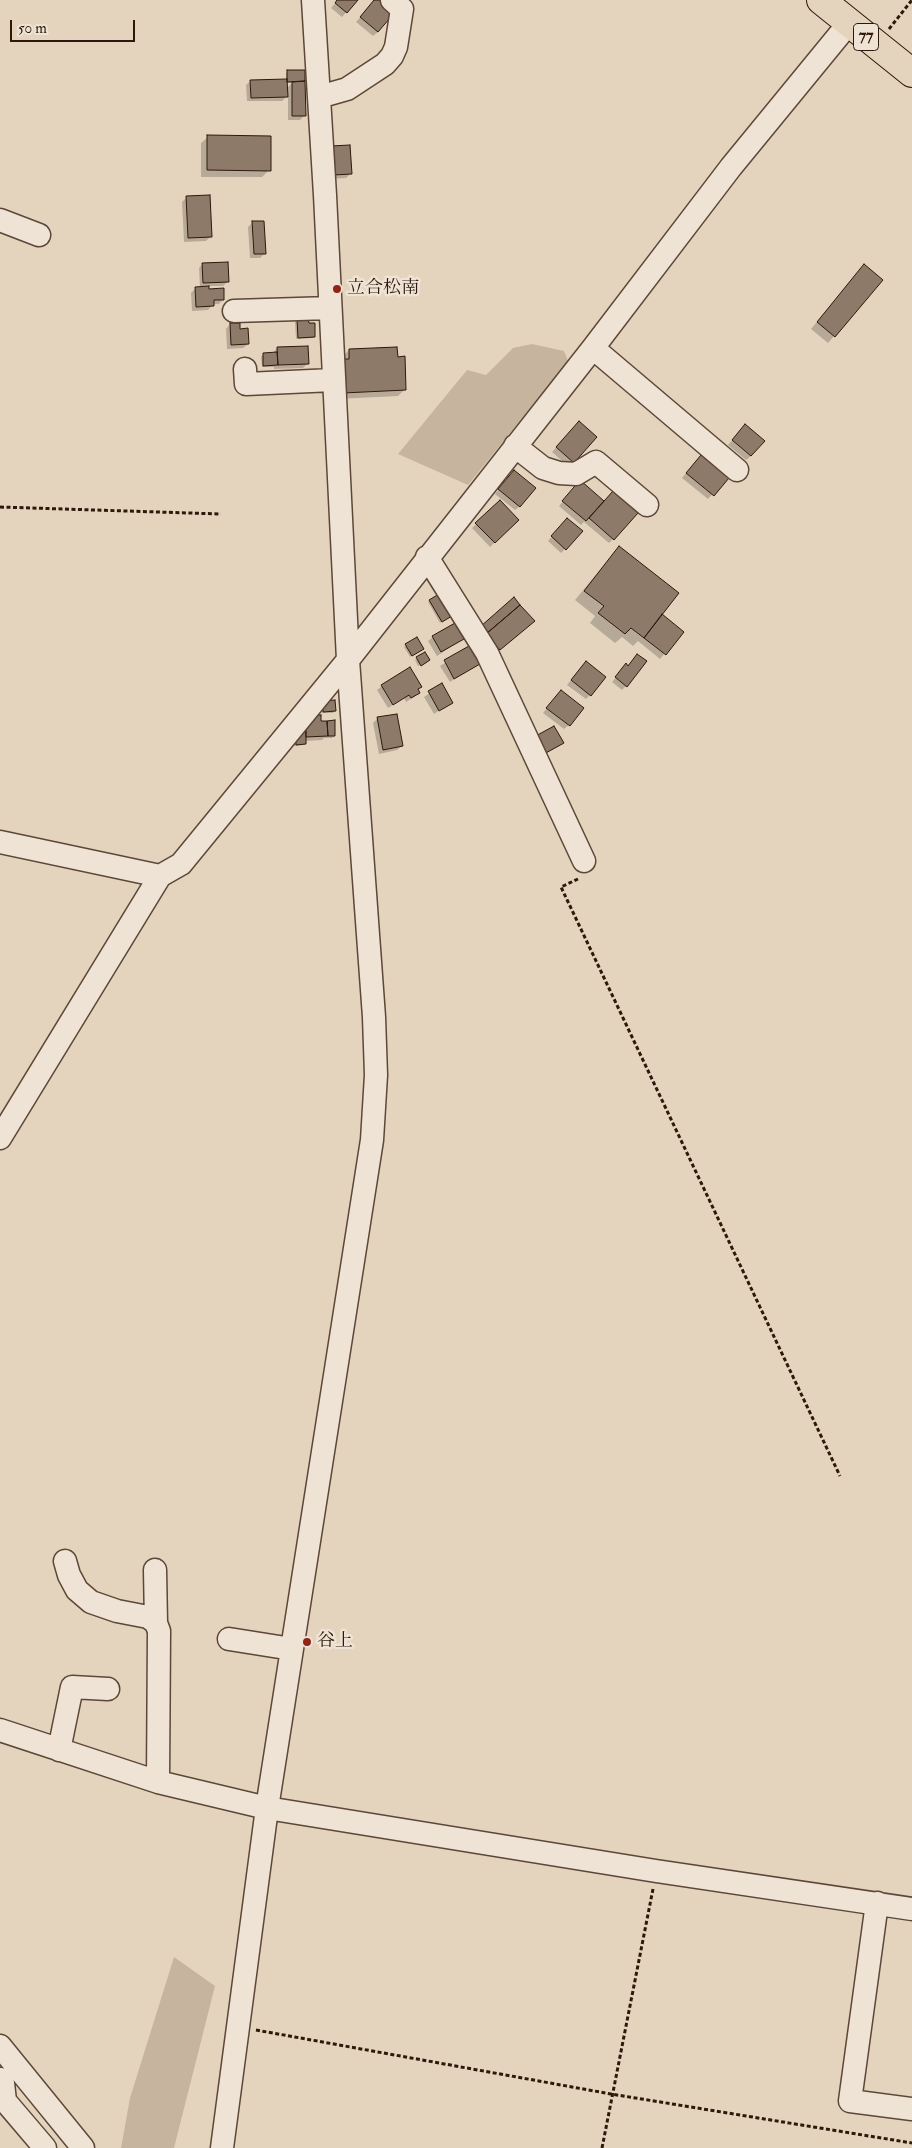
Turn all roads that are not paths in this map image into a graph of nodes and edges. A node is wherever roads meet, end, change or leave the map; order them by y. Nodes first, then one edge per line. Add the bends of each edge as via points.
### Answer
1 (314, 0) edge
2 (392, 0) edge
3 (821, 0) edge
4 (849, 23) junction
5 (912, 73) edge
6 (319, 97) junction
7 (0, 220) edge
8 (39, 236) dead end
9 (330, 308) junction
10 (234, 312) dead end
11 (593, 348) junction
12 (245, 369) dead end
13 (333, 380) junction
14 (515, 446) junction
15 (737, 470) dead end
16 (647, 505) dead end
17 (428, 557) junction
18 (348, 660) junction
19 (0, 842) edge
20 (584, 861) road end
21 (160, 876) junction
22 (0, 1138) edge
23 (65, 1561) dead end
24 (155, 1570) dead end
25 (156, 1623) junction
26 (229, 1640) dead end
27 (292, 1649) junction
28 (108, 1689) dead end
29 (0, 1730) edge
30 (59, 1750) junction
31 (158, 1782) junction
32 (266, 1808) junction
33 (877, 1904) junction
34 (912, 1908) edge
35 (0, 2046) edge
36 (0, 2079) edge
37 (912, 2108) edge
38 (46, 2148) edge
39 (83, 2148) edge
40 (222, 2148) edge

1 - 6 street
2 - 6 street via 402,8 392,56 347,89
3 - 4 main road, 77
4 - 5 main road, 77
4 - 11 street via 731,167
6 - 9 street
7 - 8 street
9 - 10 street
9 - 13 street
11 - 14 street
11 - 15 street
12 - 13 street via 246,384
13 - 18 street
14 - 16 street via 543,468 559,474 576,474 596,462
14 - 17 street
17 - 18 street
17 - 20 street via 487,653
18 - 21 street via 181,864
18 - 27 street via 376,1074 372,1140
19 - 21 street
21 - 22 street
23 - 25 street via 78,1590 91,1602 148,1617
24 - 25 street
25 - 31 street via 159,1631
26 - 27 street
27 - 32 street
28 - 30 street via 72,1687
29 - 30 street
30 - 31 street
31 - 32 street
32 - 33 street
32 - 40 street
33 - 34 street
33 - 37 street via 850,2101
35 - 39 street
36 - 38 street via 5,2101

